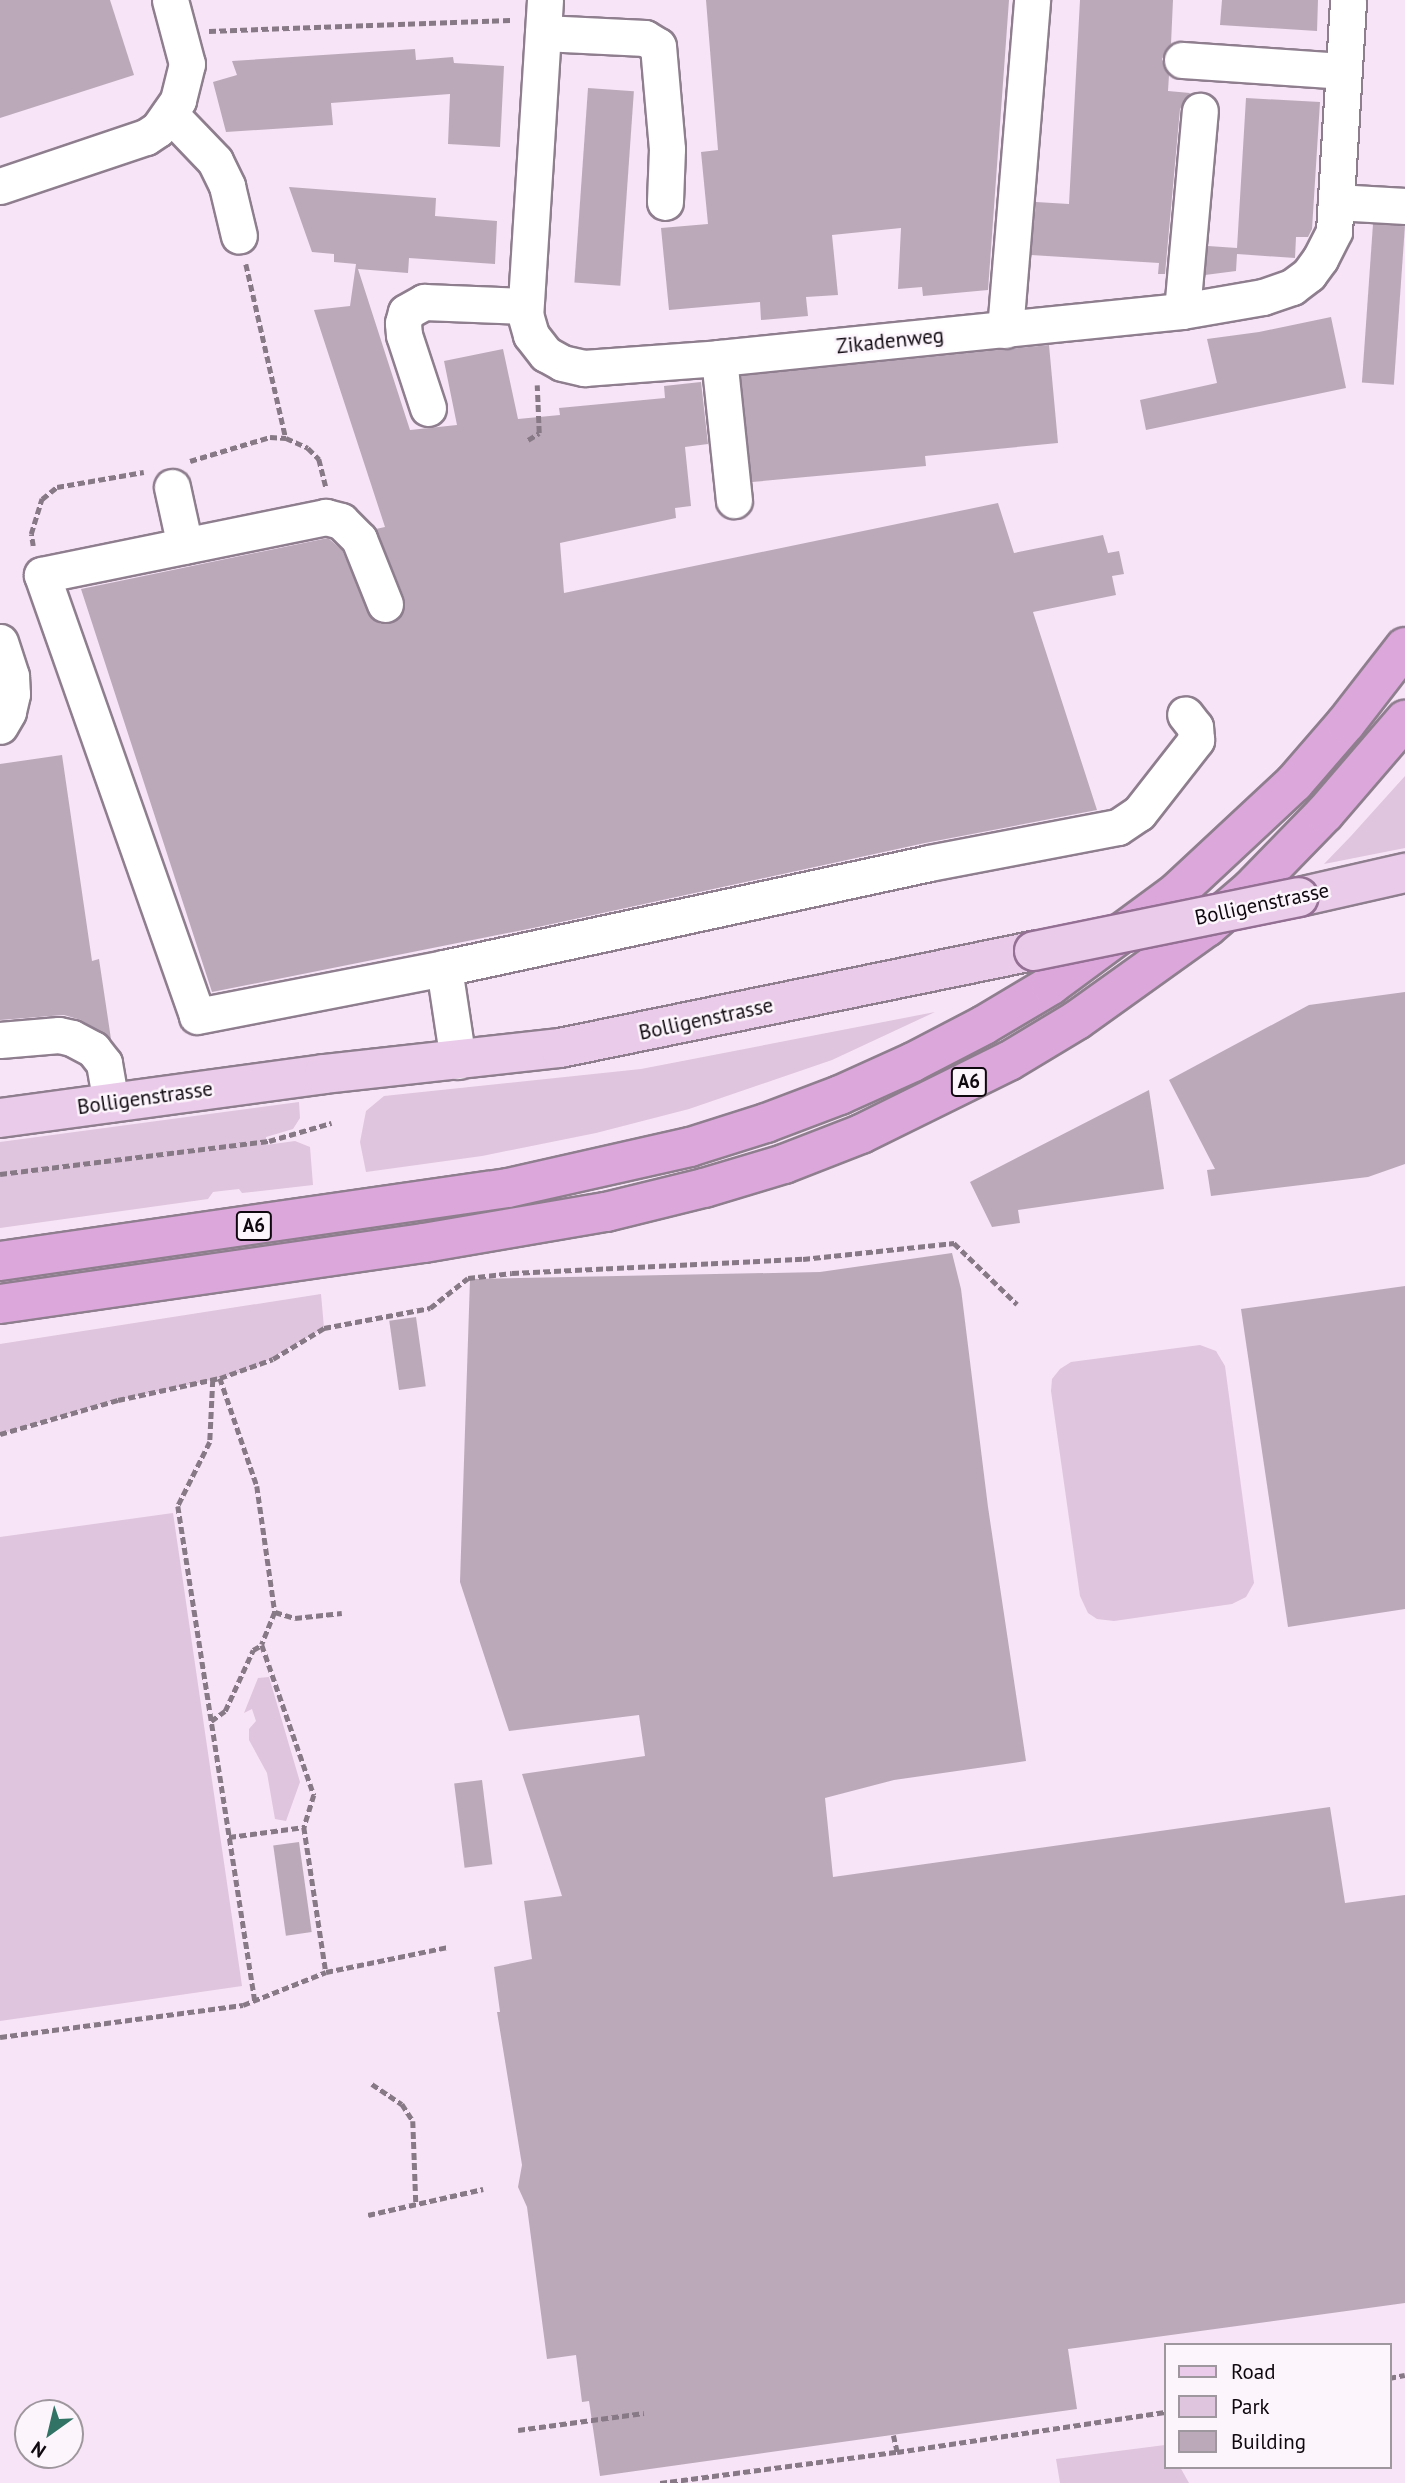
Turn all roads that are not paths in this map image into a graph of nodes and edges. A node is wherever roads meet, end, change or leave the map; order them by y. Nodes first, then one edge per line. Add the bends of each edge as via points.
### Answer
1 (1032, 0) edge
2 (1348, 0) edge
3 (175, 16) edge
4 (544, 17) edge
5 (1182, 60) dead end
6 (1343, 71) junction
7 (1200, 111) dead end
8 (170, 114) junction
9 (0, 186) edge
10 (665, 202) dead end
11 (1336, 202) junction
12 (1405, 206) edge
13 (239, 236) road end
14 (525, 306) junction
15 (1182, 311) junction
16 (1005, 330) junction
17 (719, 358) junction
18 (428, 408) dead end
19 (172, 487) dead end
20 (734, 499) dead end
21 (185, 546) junction
22 (385, 604) dead end
23 (0, 642) edge
24 (1405, 647) edge
25 (1185, 714) dead end
26 (1405, 720) edge
27 (0, 726) edge
28 (1405, 873) edge
29 (444, 968) junction
30 (0, 1040) edge
31 (458, 1061) junction
32 (111, 1103) junction
33 (0, 1118) edge
34 (0, 1261) edge
35 (0, 1304) edge

1 - 16 street
2 - 6 street, Zikadenweg
3 - 8 street via 187,64
4 - 10 street via 645,38 658,46 667,149
4 - 14 street
5 - 6 street
6 - 11 street, Zikadenweg
7 - 15 street
8 - 9 street via 146,137
8 - 13 street via 215,161 227,186
11 - 12 street
11 - 15 street, Zikadenweg via 1329,243 1309,274 1292,287 1264,297
14 - 17 street, Zikadenweg via 529,332 545,352 562,363 584,368
14 - 18 street via 424,302 406,312 404,335
15 - 16 street, Zikadenweg
16 - 17 street, Zikadenweg
17 - 20 street
19 - 21 street
21 - 22 street via 326,517 341,521 359,539
21 - 29 street via 42,575 197,1016
23 - 27 street via 12,694
24 - 34 highway, A6 via 1294,783 1177,892 1051,985 984,1025 840,1095 690,1147 508,1188
25 - 29 street via 1198,732 1196,740 1139,813 1118,827
26 - 35 highway, A6 via 1325,813 1207,927 1077,1020 1009,1061 861,1134 784,1164 592,1215
28 - 31 main road, Bolligenstrasse, bridge via 634,1034
29 - 31 street
30 - 32 street via 59,1035 93,1049 104,1063
31 - 32 main road, Bolligenstrasse via 310,1075
32 - 33 main road, Bolligenstrasse

